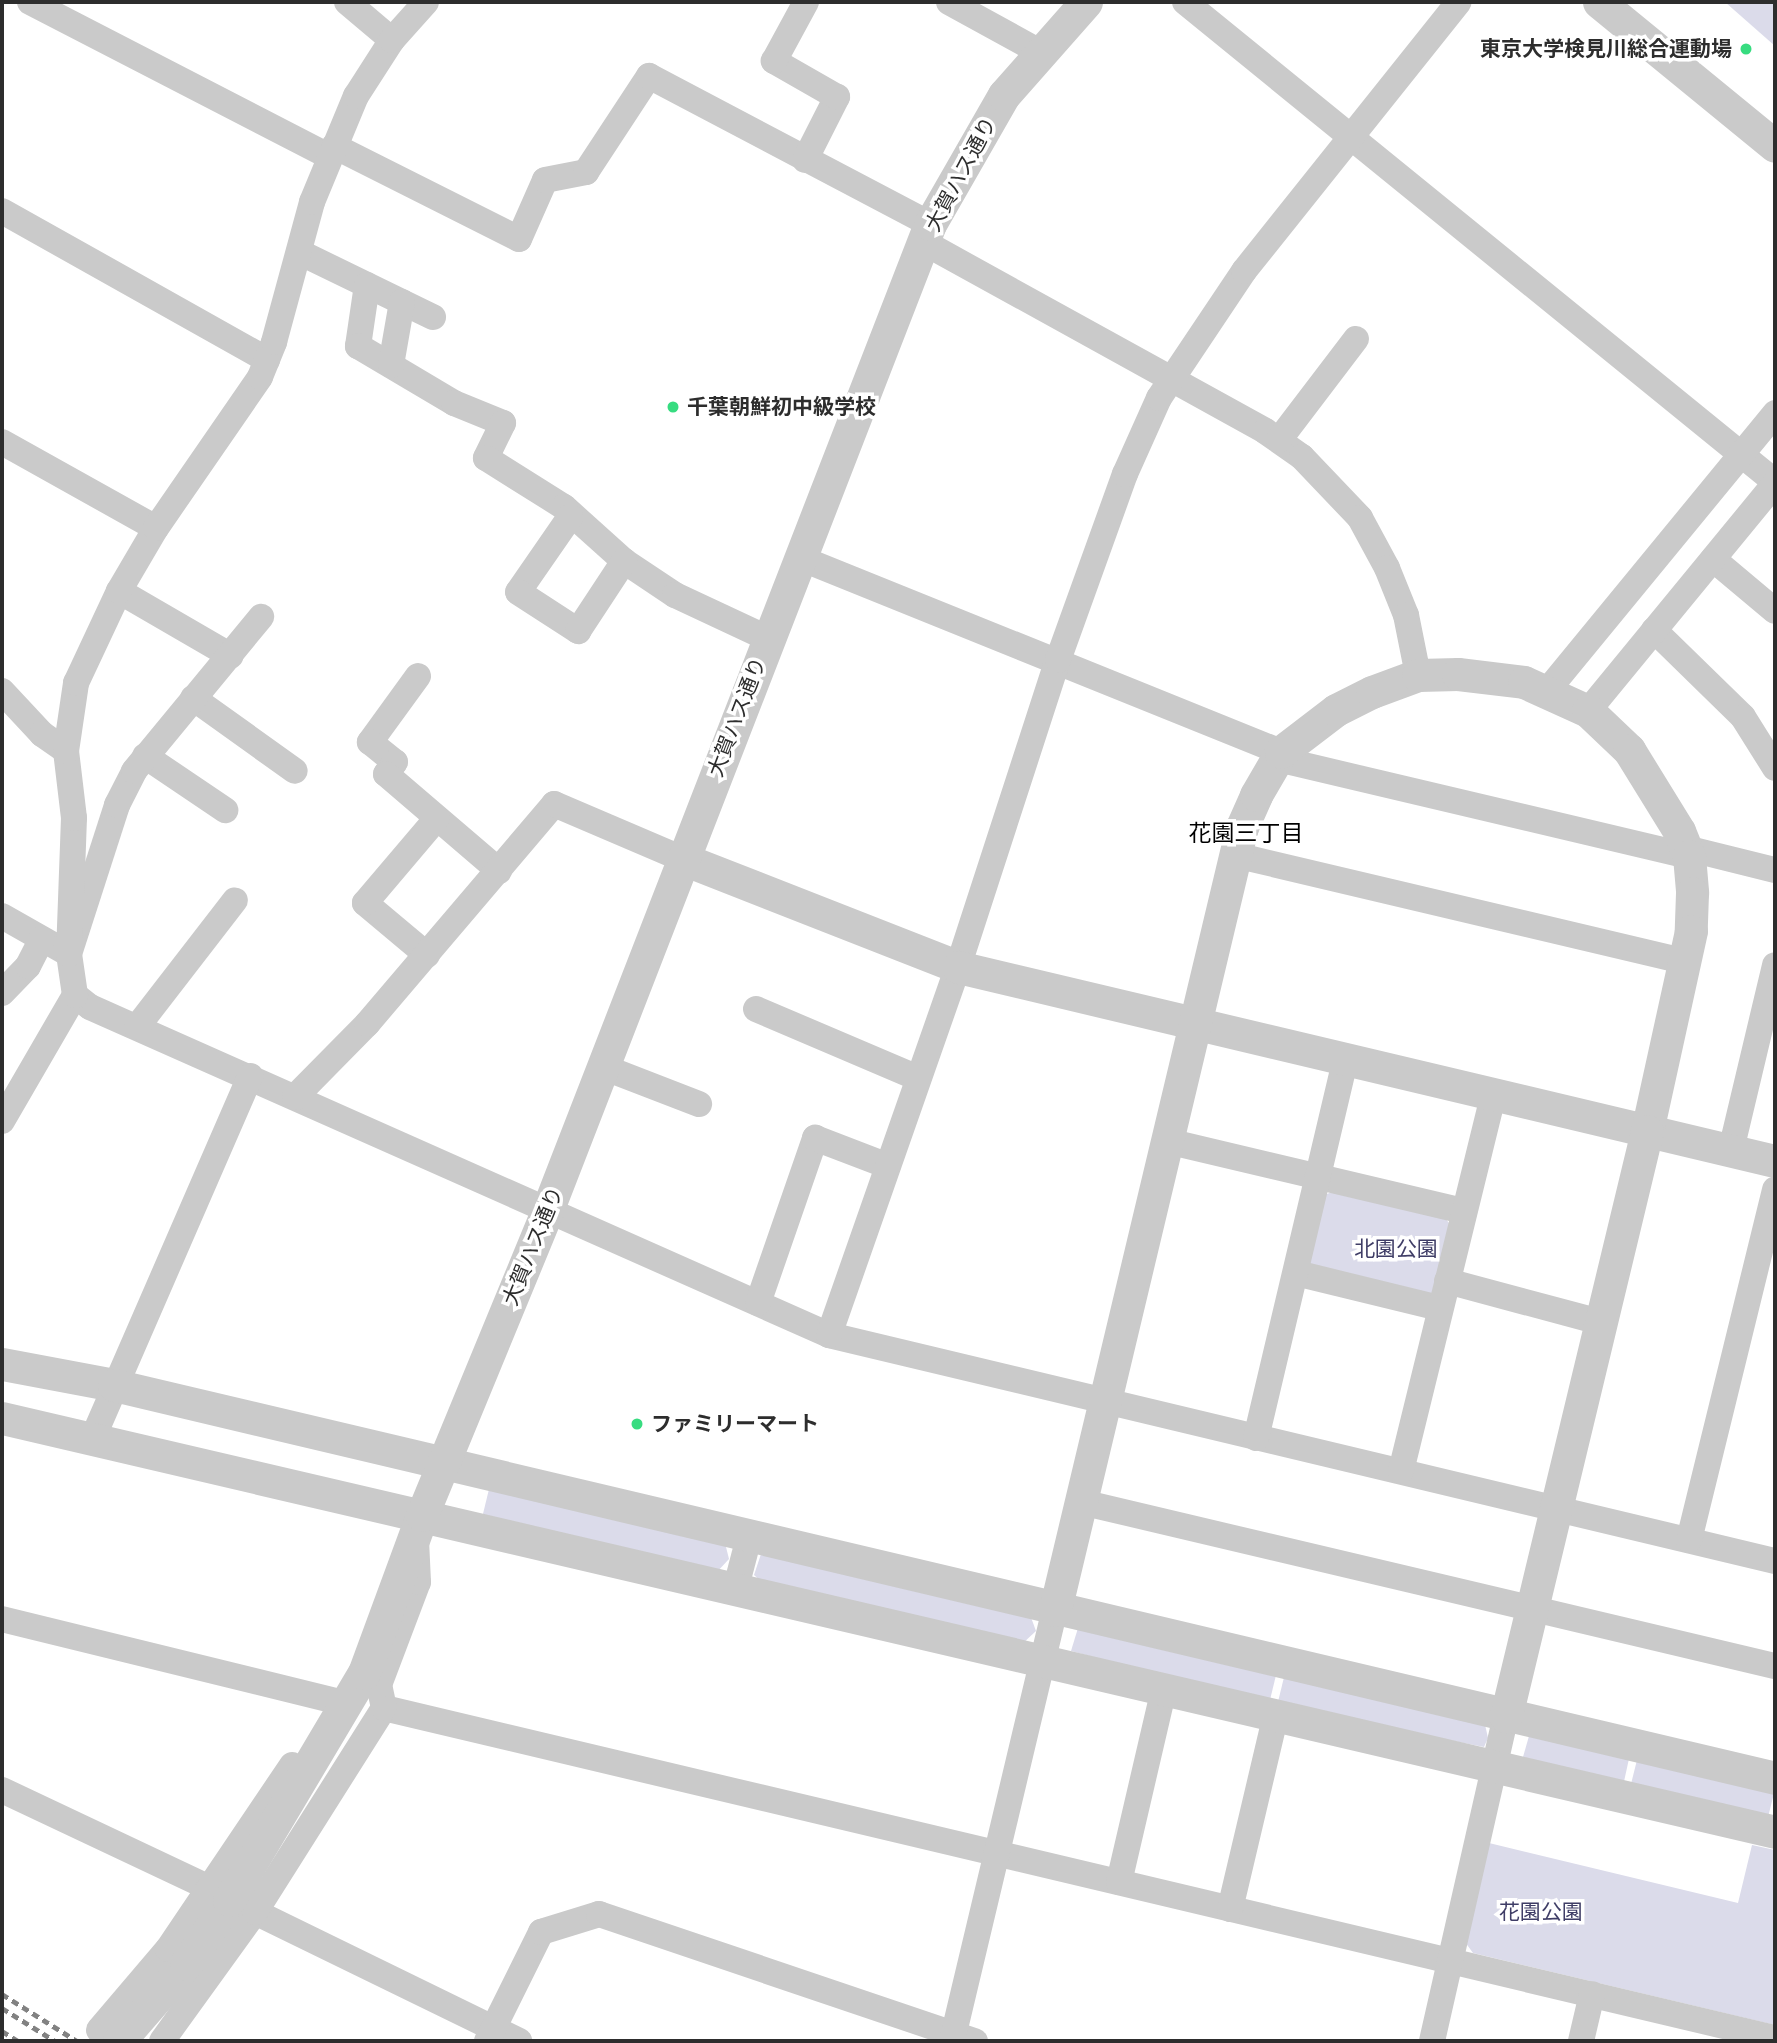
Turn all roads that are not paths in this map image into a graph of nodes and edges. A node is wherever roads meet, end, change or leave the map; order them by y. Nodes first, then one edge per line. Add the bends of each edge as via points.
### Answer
1 (30, 2) edge
2 (347, 2) edge
3 (426, 2) edge
4 (806, 2) edge
5 (949, 2) edge
6 (1086, 2) edge
7 (1185, 2) edge
8 (1459, 2) edge
9 (1599, 2) edge
10 (391, 40) junction
11 (1041, 52) junction
12 (1353, 137) junction
13 (1775, 146) edge
14 (332, 152) junction
15 (805, 160) junction
16 (2, 211) edge
17 (928, 233) junction
18 (299, 252) junction
19 (368, 285) junction
20 (402, 302) junction
21 (433, 317) dead end
22 (1356, 339) dead end
23 (267, 360) junction
24 (391, 365) junction
25 (1171, 377) junction
26 (1775, 413) edge
27 (1279, 440) junction
28 (2, 442) edge
29 (1741, 454) junction
30 (1775, 482) edge
31 (570, 517) junction
32 (156, 528) junction
33 (800, 558) junction
34 (1713, 559) junction
35 (624, 561) junction
36 (119, 591) junction
37 (1775, 611) edge
38 (261, 617) dead end
39 (1654, 630) junction
40 (767, 638) junction
41 (231, 656) junction
42 (1058, 660) junction
43 (1418, 675) junction
44 (418, 676) dead end
45 (2, 691) edge
46 (1547, 691) junction
47 (194, 698) junction
48 (1588, 711) junction
49 (66, 751) junction
50 (1280, 755) junction
51 (145, 756) junction
52 (1775, 768) edge
53 (295, 771) dead end
54 (225, 810) dead end
55 (437, 818) junction
56 (1688, 852) junction
57 (1235, 855) junction
58 (683, 859) junction
59 (1775, 870) edge
60 (499, 871) junction
61 (235, 900) dead end
62 (2, 916) edge
63 (42, 939) junction
64 (69, 954) junction
65 (427, 955) junction
66 (1685, 961) junction
67 (1775, 965) edge
68 (958, 967) junction
69 (2, 993) edge
70 (75, 995) junction
71 (756, 1009) dead end
72 (1194, 1023) junction
73 (137, 1027) junction
74 (1345, 1062) junction
75 (603, 1067) junction
76 (250, 1076) junction
77 (919, 1078) junction
78 (295, 1097) junction
79 (1493, 1097) junction
80 (699, 1104) dead end
81 (2, 1121) edge
82 (1647, 1131) junction
83 (1167, 1141) junction
84 (1731, 1150) junction
85 (1775, 1161) edge
86 (888, 1166) junction
87 (1319, 1177) junction
88 (1775, 1189) edge
89 (548, 1211) junction
90 (1464, 1211) junction
91 (1296, 1273) junction
92 (1447, 1281) junction
93 (758, 1303) junction
94 (1440, 1308) junction
95 (1600, 1322) junction
96 (829, 1335) junction
97 (2, 1364) edge
98 (114, 1385) junction
99 (1104, 1401) junction
100 (2, 1418) edge
101 (1256, 1438) junction
102 (92, 1440) junction
103 (445, 1464) junction
104 (1401, 1471) junction
105 (1081, 1502) junction
106 (1555, 1510) junction
107 (419, 1526) junction
108 (749, 1536) junction
109 (1689, 1540) junction
110 (1775, 1560) edge
111 (736, 1587) junction
112 (1530, 1608) junction
113 (1055, 1610) junction
114 (2, 1619) edge
115 (1044, 1659) junction
116 (1775, 1666) edge
117 (1164, 1688) junction
118 (333, 1700) junction
119 (384, 1708) junction
120 (1276, 1714) junction
121 (1506, 1716) junction
122 (1495, 1766) junction
123 (1775, 1778) edge
124 (2, 1790) edge
125 (1775, 1832) edge
126 (998, 1854) junction
127 (1119, 1882) junction
128 (209, 1888) junction
129 (1230, 1909) junction
130 (255, 1912) junction
131 (1451, 1961) junction
132 (1592, 1994) junction
133 (1729, 2034) edge
134 (490, 2035) edge
135 (111, 2038) edge
136 (1775, 2038) edge
137 (960, 2040) edge
138 (162, 2041) edge
139 (519, 2041) edge
140 (1432, 2041) edge
141 (1581, 2041) edge

1 - 14 street
2 - 10 street
3 - 10 street
4 - 15 street via 774,61 837,97
5 - 11 street
6 - 11 street, 大賀ハス通り
7 - 12 street
8 - 12 street
9 - 13 street
10 - 14 street via 356,96
11 - 17 street, 大賀ハス通り via 1004,95
12 - 25 street via 1244,271
12 - 29 street
14 - 15 street via 519,239 545,180 586,172 649,76
14 - 18 street
15 - 17 street
16 - 23 street
17 - 25 street
17 - 33 street, 大賀ハス通り
18 - 19 street
18 - 23 street
19 - 20 street
19 - 24 street via 358,346
20 - 21 street
20 - 24 street
22 - 27 street
23 - 32 street
24 - 31 street via 454,403 503,423 486,458 564,507
25 - 27 street
25 - 42 street via 1125,474
26 - 29 street
27 - 43 street via 1302,457 1360,518 1406,615
28 - 32 street
29 - 30 street
29 - 46 street
30 - 34 street
31 - 35 street
31 - 35 street via 518,592 578,631
32 - 36 street
33 - 40 street, 大賀ハス通り
33 - 42 street
34 - 37 street
34 - 39 street
35 - 40 street via 675,594
36 - 41 street
36 - 49 street via 76,683
38 - 41 street
39 - 48 street
39 - 52 street via 1743,717
40 - 58 street, 大賀ハス通り
41 - 47 street
42 - 50 street
42 - 68 street
43 - 46 street via 1495,677
43 - 50 street via 1336,710
44 - 55 street via 370,742 395,762 386,774
45 - 49 street via 42,734
46 - 48 street
47 - 51 street
47 - 53 street
48 - 56 street via 1637,761 1661,794
49 - 64 street via 74,818
50 - 56 street
50 - 57 street via 1242,827
51 - 54 street
51 - 64 street via 117,805
55 - 60 street
55 - 65 street via 365,903
56 - 59 street
56 - 66 street via 1691,931
57 - 66 street
57 - 72 street
58 - 60 street via 554,803
58 - 68 street
58 - 75 street, 大賀ハス通り
60 - 65 street
61 - 73 street
62 - 63 street
63 - 64 street
63 - 69 street via 28,966
64 - 70 street
65 - 78 street via 368,1024
66 - 82 street
67 - 84 street
68 - 72 street
68 - 77 street
70 - 73 street via 90,1007
70 - 81 street
71 - 77 street
72 - 74 street
72 - 83 street
73 - 76 street
74 - 79 street
74 - 87 street
75 - 80 street
75 - 89 street, 大賀ハス通り
76 - 78 street
76 - 98 street
77 - 86 street
78 - 89 street
79 - 82 street
79 - 90 street
82 - 84 street
82 - 95 street
83 - 87 street
83 - 99 street
84 - 85 street
86 - 93 street via 815,1138
86 - 96 street
87 - 90 street
87 - 91 street
88 - 109 street
89 - 93 street
89 - 103 street, 大賀ハス通り
90 - 92 street
91 - 94 street
91 - 101 street
92 - 94 street
92 - 95 street
93 - 96 street
94 - 104 street
95 - 106 street
96 - 99 street
97 - 98 street
98 - 102 street
98 - 103 street
99 - 101 street
99 - 105 street
100 - 102 street
101 - 104 street
102 - 107 street
103 - 107 street, 大賀ハス通り
103 - 108 street
104 - 106 street
105 - 112 street
105 - 113 street
106 - 109 street
106 - 112 street
107 - 111 street
107 - 118 street via 386,1576 367,1632
107 - 119 street via 418,1582 379,1685
107 - 135 street, 大賀ハス通り via 364,1673 277,1824 186,1964
108 - 111 street
108 - 113 street
109 - 110 street
111 - 115 street
112 - 116 street
112 - 121 street
113 - 115 street
113 - 121 street
114 - 118 street
115 - 117 street
115 - 126 street
117 - 120 street
117 - 127 street
118 - 128 street
119 - 126 street
119 - 130 street
120 - 122 street
120 - 129 street
121 - 122 street
121 - 123 street
122 - 125 street
122 - 131 street
124 - 128 street
126 - 127 street
126 - 137 street
127 - 129 street
128 - 135 street
129 - 131 street
130 - 134 street
130 - 138 street
131 - 132 street
131 - 140 street
132 - 133 street
132 - 141 street
133 - 136 street
134 - 137 street via 541,1932 599,1914
134 - 139 street

